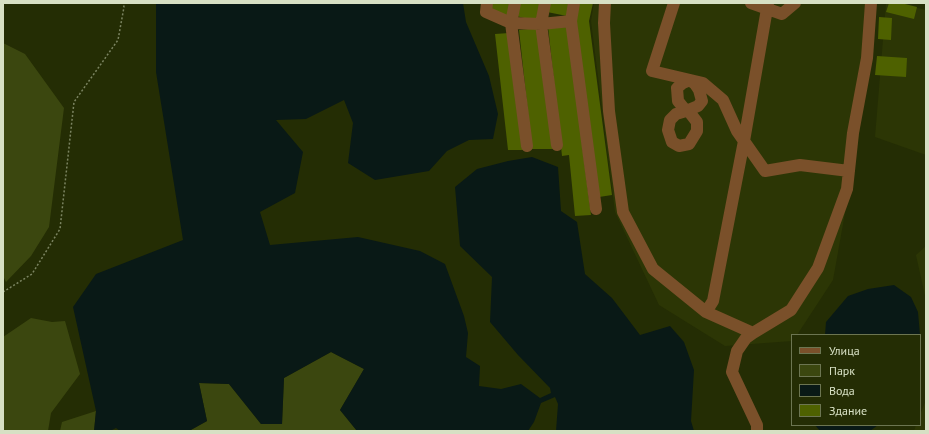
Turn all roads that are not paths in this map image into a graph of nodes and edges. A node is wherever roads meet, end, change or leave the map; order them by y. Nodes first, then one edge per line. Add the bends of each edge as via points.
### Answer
1 (487, 3) edge
2 (515, 3) edge
3 (546, 3) edge
4 (574, 3) edge
5 (605, 3) edge
6 (674, 3) edge
7 (751, 3) edge
8 (795, 3) edge
9 (871, 3) edge
10 (767, 6) edge
11 (570, 21) junction
12 (511, 23) junction
13 (541, 24) junction
14 (690, 80) junction
15 (744, 141) junction
16 (557, 145) dead end
17 (527, 146) dead end
18 (849, 172) junction
19 (596, 209) dead end
20 (706, 312) junction
21 (753, 332) junction
22 (757, 431) edge

1 - 12 lane via 486,12
2 - 12 lane
3 - 13 lane
4 - 11 lane
5 - 20 lane via 609,111 623,212 653,269
6 - 14 lane via 652,71
7 - 10 lane
8 - 10 lane via 782,14
9 - 18 lane via 867,58
10 - 15 lane
11 - 13 lane
11 - 19 lane
12 - 13 lane
12 - 17 lane
13 - 16 lane
14 - 14 lane via 677,88 678,101 686,111 698,106 702,101 699,90
14 - 15 lane via 703,83 723,100
15 - 18 lane via 765,171 800,165
15 - 20 lane via 712,301
18 - 21 lane via 847,189 818,268 791,310
20 - 21 lane
21 - 22 lane via 737,351 732,372 757,425

